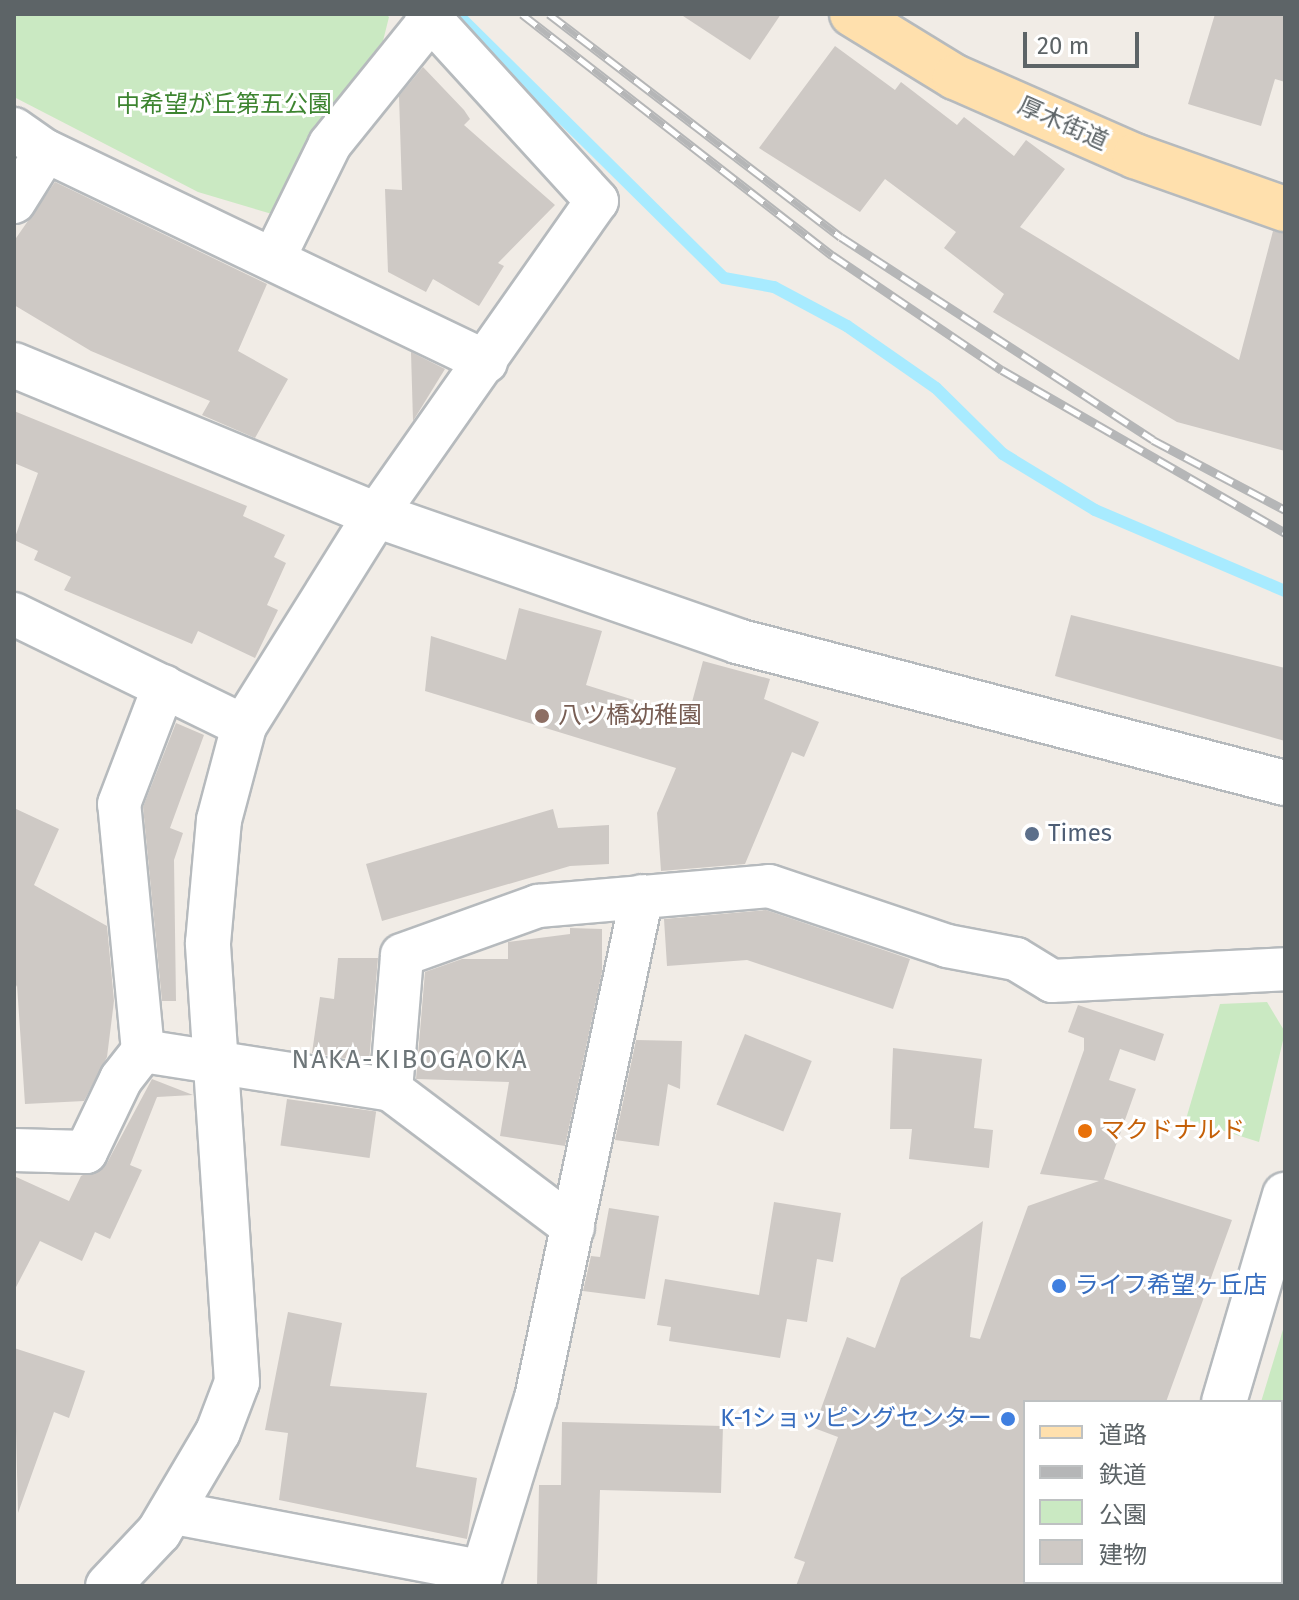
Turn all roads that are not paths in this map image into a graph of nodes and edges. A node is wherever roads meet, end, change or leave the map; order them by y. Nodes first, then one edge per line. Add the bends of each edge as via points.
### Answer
1 (852, 14) edge
2 (429, 16) edge
3 (30, 140) edge
4 (14, 202) edge
5 (1285, 209) edge
6 (274, 258) junction
7 (486, 362) junction
8 (14, 365) edge
9 (376, 515) junction
10 (14, 614) edge
11 (164, 686) junction
12 (244, 726) junction
13 (1285, 783) edge
14 (642, 896) junction
15 (1285, 969) edge
16 (143, 1051) junction
17 (214, 1061) junction
18 (391, 1090) junction
19 (14, 1150) edge
20 (1285, 1195) edge
21 (573, 1227) junction
22 (1225, 1400) edge
23 (170, 1512) junction
24 (479, 1579) edge
25 (108, 1586) edge

1 - 5 main road, 厚木街道 via 955,77 1135,156
2 - 6 street via 330,144
2 - 7 street via 597,201
3 - 4 street
3 - 6 street
6 - 7 street
7 - 9 street
8 - 9 street
9 - 12 street
9 - 13 street via 737,641
10 - 11 street
11 - 12 street
11 - 16 street via 119,804
12 - 17 street via 211,879
14 - 15 street via 769,886 947,946 1016,959 1052,981
14 - 18 street via 538,906 402,955
14 - 21 street
16 - 17 street
16 - 19 street via 121,1079 86,1152
17 - 18 street
17 - 23 street via 237,1382 218,1432
18 - 21 street
20 - 22 street
21 - 24 street via 536,1398
23 - 24 street
23 - 25 street

